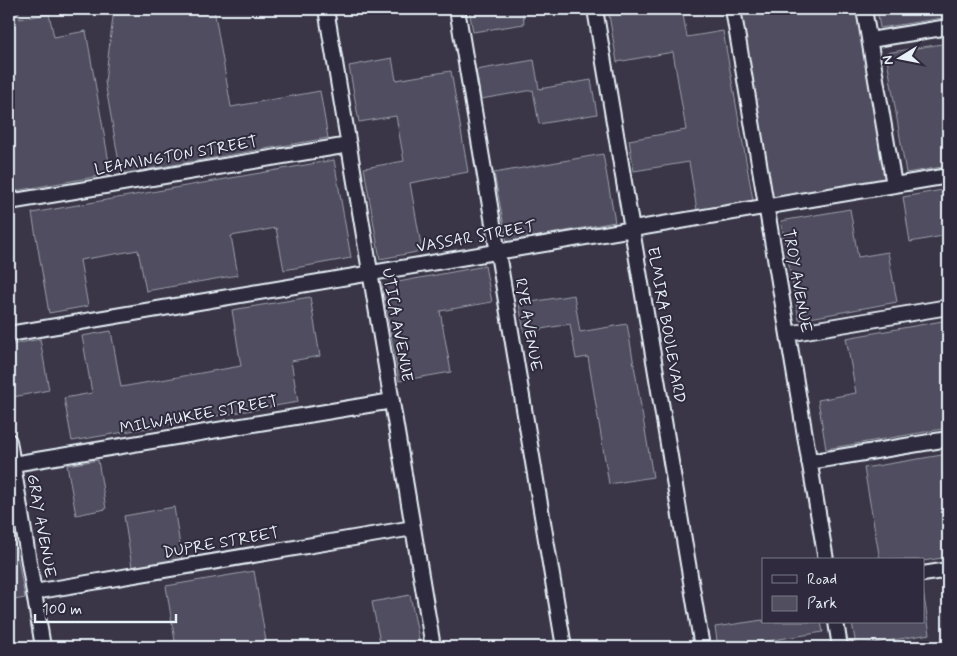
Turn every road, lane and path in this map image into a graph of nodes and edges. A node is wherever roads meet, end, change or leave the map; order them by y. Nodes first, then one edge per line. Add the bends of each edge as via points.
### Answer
1 (326, 9) edge
2 (457, 9) edge
3 (595, 9) edge
4 (733, 9) edge
5 (864, 9) edge
6 (948, 27) edge
7 (870, 40) junction
8 (349, 145) junction
9 (948, 176) edge
10 (894, 185) junction
11 (9, 202) edge
12 (766, 206) junction
13 (632, 229) junction
14 (498, 251) junction
15 (370, 273) junction
16 (948, 307) edge
17 (9, 334) edge
18 (788, 334) junction
19 (392, 401) junction
20 (948, 439) edge
21 (9, 441) edge
22 (809, 462) junction
23 (13, 464) junction
24 (413, 528) junction
25 (826, 558) edge
26 (948, 570) edge
27 (924, 574) edge
28 (34, 592) junction
29 (836, 624) edge
30 (43, 647) edge
31 (433, 647) edge
32 (564, 647) edge
33 (702, 647) edge
34 (840, 647) edge

1 - 8 street, UTICA AVENUE
2 - 14 street, RYE AVENUE
3 - 13 street, ELMIRA BOULEVARD
4 - 12 street, TROY AVENUE
5 - 7 street
6 - 7 street
7 - 10 street
8 - 11 street, LEAMINGTON STREET
8 - 15 street, UTICA AVENUE
9 - 10 street, VASSAR STREET
10 - 12 street, VASSAR STREET
12 - 13 street, VASSAR STREET
12 - 18 street, TROY AVENUE
13 - 14 street, VASSAR STREET
13 - 33 street, ELMIRA BOULEVARD
14 - 15 street, VASSAR STREET
14 - 32 street, RYE AVENUE
15 - 17 street, VASSAR STREET
15 - 19 street, UTICA AVENUE
16 - 18 street
18 - 22 street, TROY AVENUE
19 - 23 street, MILWAUKEE STREET
19 - 24 street, UTICA AVENUE
20 - 22 street
21 - 23 street, GRAY AVENUE
22 - 25 street, TROY AVENUE
23 - 28 street, GRAY AVENUE
24 - 28 street, DUPRE STREET
24 - 31 street, UTICA AVENUE
26 - 27 street
28 - 30 street, GRAY AVENUE
29 - 34 street

